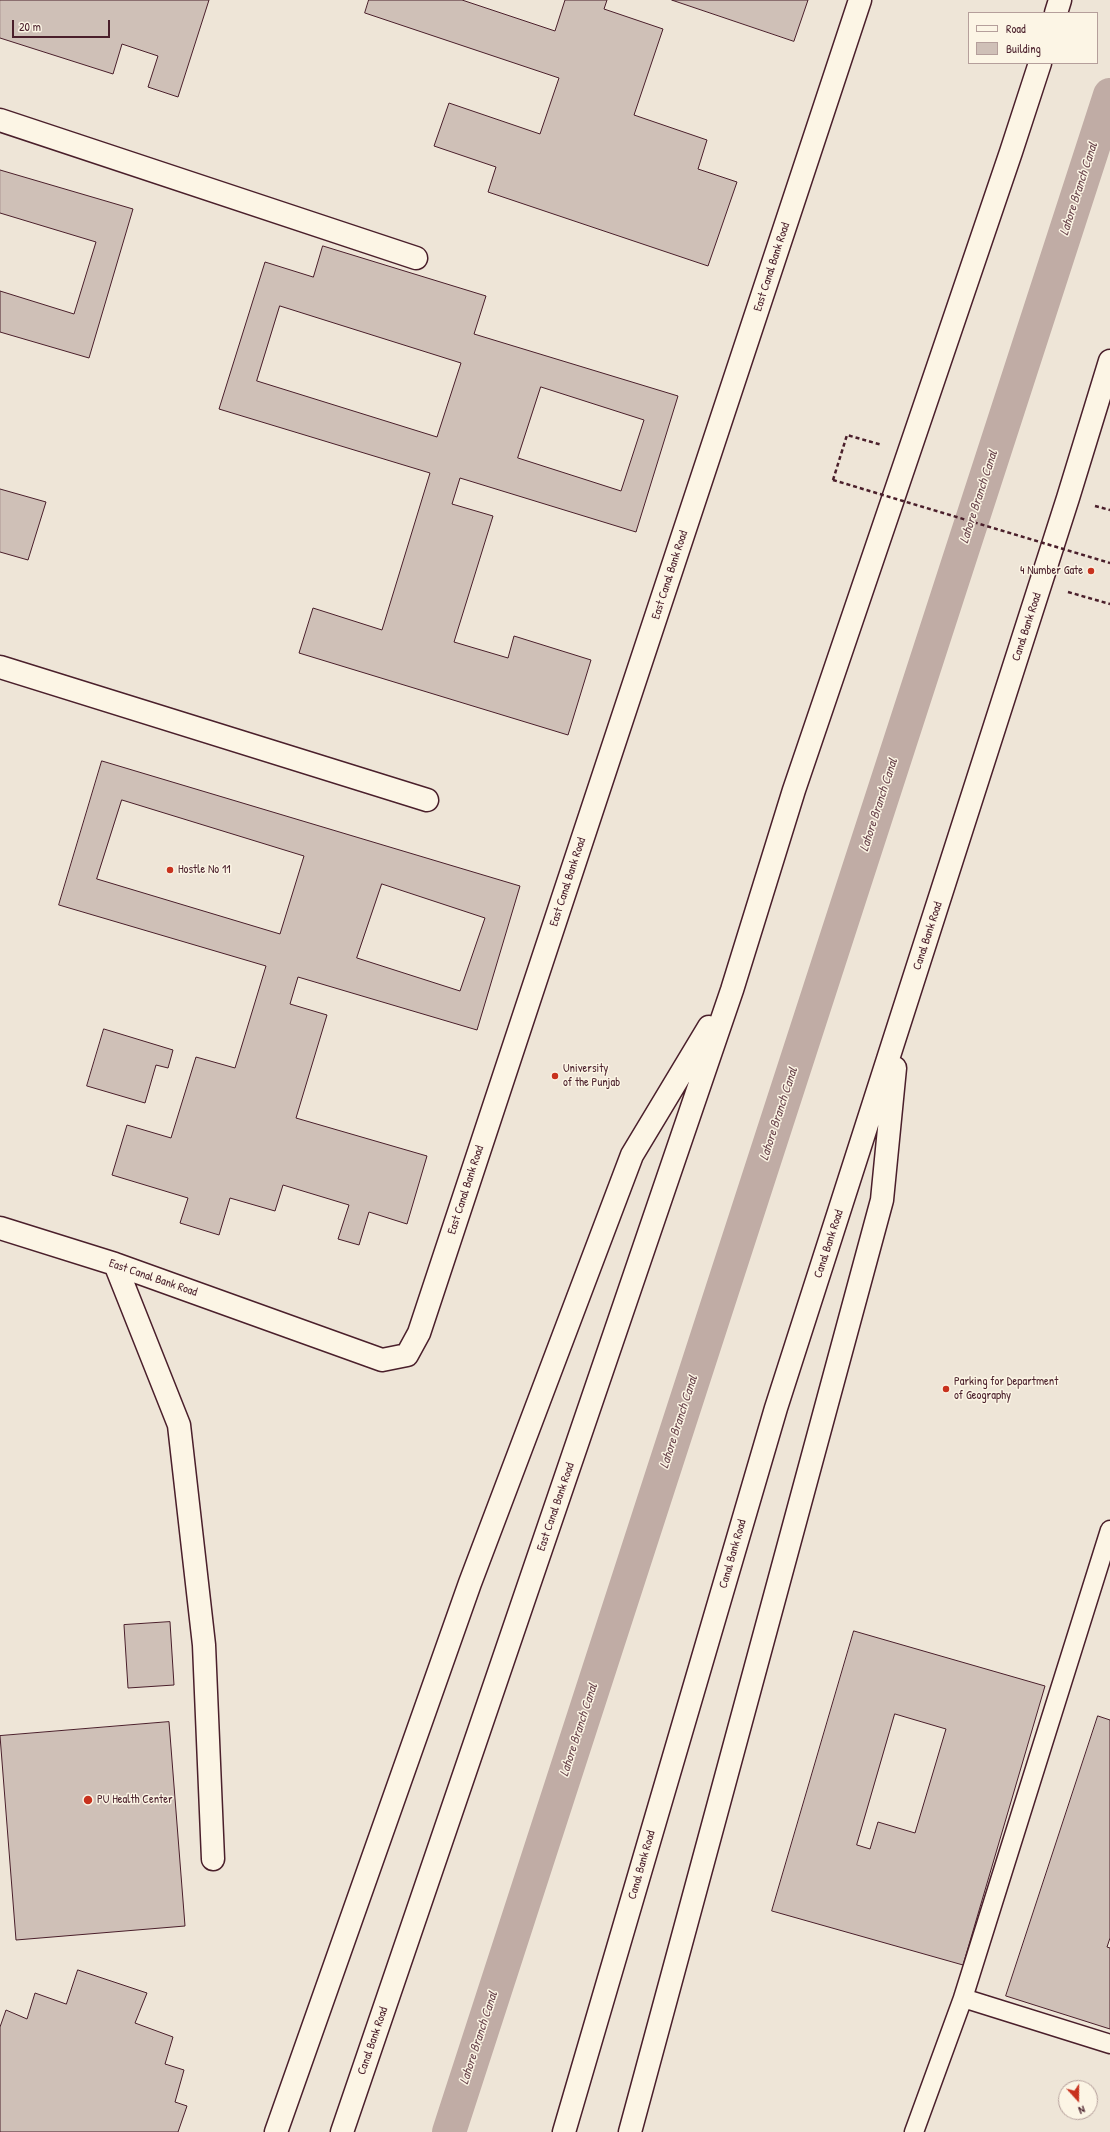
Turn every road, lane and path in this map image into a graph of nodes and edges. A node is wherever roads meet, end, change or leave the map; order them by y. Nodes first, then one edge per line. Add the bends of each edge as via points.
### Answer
1 (860, 0) edge
2 (1060, 0) edge
3 (1056, 12) edge
4 (1040, 64) edge
5 (0, 120) edge
6 (416, 258) dead end
7 (1110, 361) edge
8 (909, 453) junction
9 (1110, 563) edge
10 (1040, 585) junction
11 (1110, 604) edge
12 (0, 667) edge
13 (427, 800) dead end
14 (732, 990) junction
15 (900, 1023) junction
16 (0, 1228) edge
17 (115, 1264) junction
18 (1110, 1530) edge
19 (213, 1858) dead end
20 (963, 1998) junction
21 (1110, 2044) edge
22 (276, 2132) edge
23 (342, 2132) edge
24 (564, 2132) edge
25 (630, 2132) edge
26 (914, 2132) edge

1 - 17 main road, East Canal Bank Road via 419,1333 408,1355 382,1360
2 - 3 main road
4 - 8 main road, East Canal Bank Road
5 - 6 main road
7 - 10 main road, Canal Bank Road
8 - 9 path, bridge via 847,435 833,480
8 - 14 main road, East Canal Bank Road via 794,790
10 - 11 path
10 - 15 main road, Canal Bank Road
12 - 13 main road
14 - 22 main road via 632,1155 467,1591
14 - 23 main road, East Canal Bank Road
15 - 24 main road, Canal Bank Road via 776,1408
15 - 25 main road via 882,1200
16 - 17 main road, East Canal Bank Road
17 - 19 main road via 179,1425 204,1645
18 - 20 lane
20 - 21 lane
20 - 26 lane

